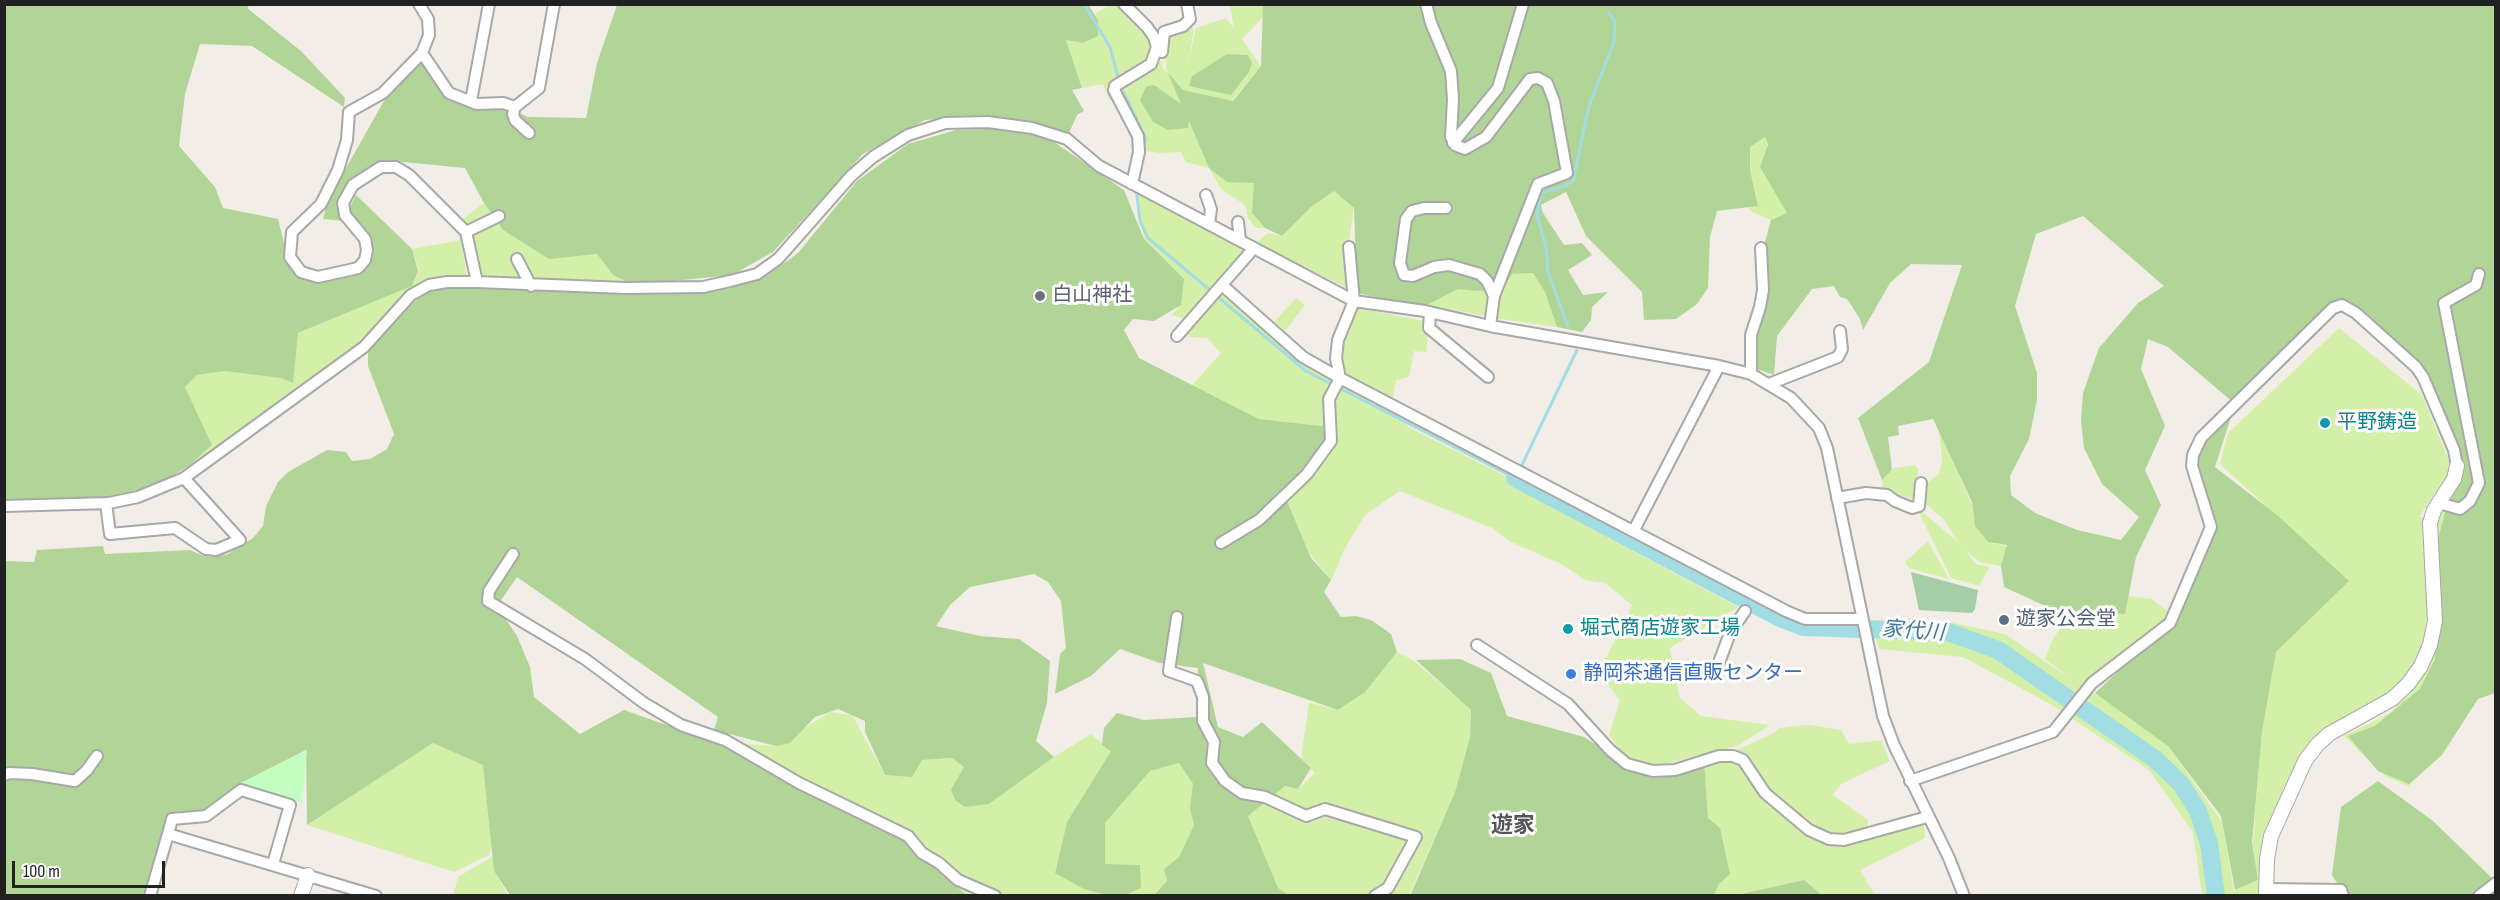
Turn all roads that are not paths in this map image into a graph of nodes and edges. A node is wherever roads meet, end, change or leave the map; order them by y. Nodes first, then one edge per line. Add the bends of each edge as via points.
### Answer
1 (419, 4) edge
2 (489, 4) edge
3 (554, 4) edge
4 (1124, 4) edge
5 (1187, 4) edge
6 (1426, 4) edge
7 (1523, 4) edge
8 (422, 53) junction
9 (1151, 64) junction
10 (471, 101) junction
11 (515, 107) junction
12 (529, 133) dead end
13 (1454, 143) junction
14 (1136, 186) junction
15 (1206, 195) dead end
16 (1446, 208) dead end
17 (499, 216) dead end
18 (1238, 222) dead end
19 (1209, 224) junction
20 (466, 232) junction
21 (1240, 240) junction
22 (1350, 247) dead end
23 (1254, 248) junction
24 (1761, 248) dead end
25 (517, 259) dead end
26 (2480, 274) dead end
27 (477, 282) junction
28 (531, 286) junction
29 (1218, 289) junction
30 (1494, 296) junction
31 (1354, 301) junction
32 (1430, 312) junction
33 (1491, 326) junction
34 (1839, 331) dead end
35 (1177, 336) dead end
36 (1719, 366) junction
37 (1750, 374) junction
38 (1488, 377) dead end
39 (1339, 380) junction
40 (1769, 384) junction
41 (2457, 466) joint
42 (184, 478) junction
43 (1921, 483) dead end
44 (1837, 498) junction
45 (106, 503) junction
46 (2439, 503) junction
47 (4, 506) edge
48 (1634, 530) junction
49 (1221, 543) dead end
50 (513, 554) dead end
51 (1745, 611) dead end
52 (1177, 617) dead end
53 (1862, 619) junction
54 (1477, 645) dead end
55 (1717, 668) dead end
56 (97, 756) dead end
57 (4, 775) edge
58 (1910, 781) junction
59 (1927, 817) junction
60 (168, 834) junction
61 (273, 864) junction
62 (308, 875) junction
63 (2496, 883) edge
64 (2266, 892) edge
65 (150, 896) edge
66 (301, 896) edge
67 (376, 896) edge
68 (995, 896) edge
69 (1375, 896) edge
70 (1964, 896) edge
71 (2343, 896) edge
72 (2479, 896) edge

1 - 8 street via 428,19 429,35
2 - 10 street
3 - 11 street via 539,88
4 - 9 street via 1154,37 1156,47
5 - 9 street via 1190,19 1164,32 1162,56
6 - 13 street via 1451,71
7 - 13 street via 1498,88
8 - 10 street via 450,93
8 - 20 street via 383,93 349,112 347,140 338,170 321,204 292,232 290,257 301,272 318,277 358,268 365,260 365,239 345,215 343,203 353,185 381,167 396,166 409,174
9 - 14 street via 1120,83 1116,98 1138,136
10 - 11 street
11 - 12 street via 515,120
13 - 30 street via 1465,149 1486,137 1530,79 1547,83 1567,173 1538,184
14 - 19 street
14 - 28 street via 1054,134 1009,123 945,123 908,135 873,157 778,259 757,274 703,287
15 - 19 street via 1211,208
16 - 30 street via 1412,211 1407,219 1400,263 1404,275 1449,265 1480,274
17 - 20 street
18 - 21 street
19 - 21 street
20 - 27 street
21 - 23 street
22 - 31 street
23 - 29 street
23 - 31 street
24 - 37 street via 1762,290 1751,335
25 - 28 street
26 - 46 street via 2476,285 2444,303 2480,483 2470,501 2460,509
27 - 28 street
27 - 42 street via 437,283 411,296 364,347
29 - 35 street
29 - 39 street via 1303,357
30 - 33 street
31 - 32 street
31 - 39 street via 1338,340
32 - 33 street
32 - 38 street via 1429,328
33 - 36 street
34 - 40 street via 1842,349 1838,357
36 - 37 street
36 - 48 street
37 - 40 street
39 - 48 street
39 - 49 street via 1329,399 1331,441 1326,451 1259,520
40 - 44 street via 1791,398 1819,428
41 - 46 street
41 - 58 street via 2454,450 2416,367 2356,313 2342,305 2333,308 2201,438 2192,466 2211,527 2170,623 2082,694 2053,732
42 - 45 street via 138,497
42 - 45 street via 240,540 216,550 206,549 176,528 110,534
43 - 44 street via 1919,506 1912,508 1887,495 1866,493
44 - 53 street
45 - 47 street
46 - 64 street via 2430,523 2435,621 2421,666 2392,699 2329,734 2305,761 2271,836
48 - 53 street via 1805,619
50 - 68 street via 489,591 488,601 585,659 681,725 725,740 799,783 909,836 922,853 958,880
51 - 55 street via 1730,633
52 - 69 street via 1169,671 1197,681 1203,698 1203,721 1214,742 1212,763 1225,780 1242,793 1265,797 1306,816 1325,809 1416,837 1388,888
53 - 58 street via 1883,716
54 - 59 street via 1568,704 1627,764 1653,771 1675,770 1719,756 1733,756 1743,760 1765,793 1809,830 1829,839 1844,840
56 - 57 street via 75,781 32,774
58 - 59 street
59 - 70 street
60 - 61 street
60 - 61 street via 172,819 206,816 241,790 290,805
60 - 65 street
61 - 62 street
62 - 66 street
62 - 67 street
63 - 72 street
64 - 71 street via 2341,890

